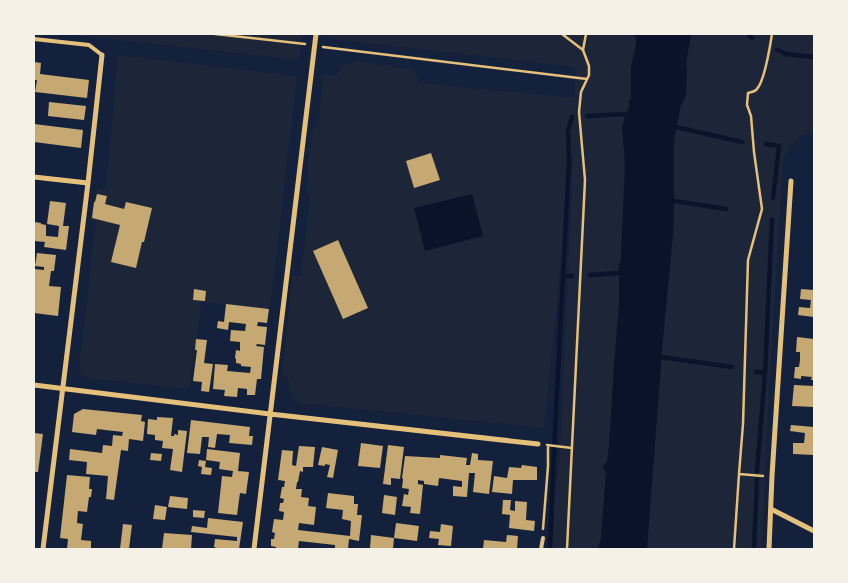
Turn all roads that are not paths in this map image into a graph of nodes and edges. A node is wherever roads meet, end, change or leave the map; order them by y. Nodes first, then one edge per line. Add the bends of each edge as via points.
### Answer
1 (316, 34) edge
2 (34, 39) edge
3 (102, 55) joint
4 (34, 177) edge
5 (791, 181) dead end
6 (88, 183) junction
7 (34, 385) edge
8 (63, 389) junction
9 (270, 414) junction
10 (538, 444) dead end
11 (771, 509) junction
12 (814, 531) edge
13 (543, 538) road end
14 (43, 549) edge
15 (254, 549) edge
16 (542, 549) edge
17 (769, 549) edge

1 - 9 street
2 - 3 lane via 89,45
3 - 6 street
4 - 6 street
5 - 11 street
6 - 8 street
7 - 8 street
8 - 9 street
8 - 14 street
9 - 10 street
9 - 15 street
11 - 12 street
11 - 17 street
13 - 16 lane

